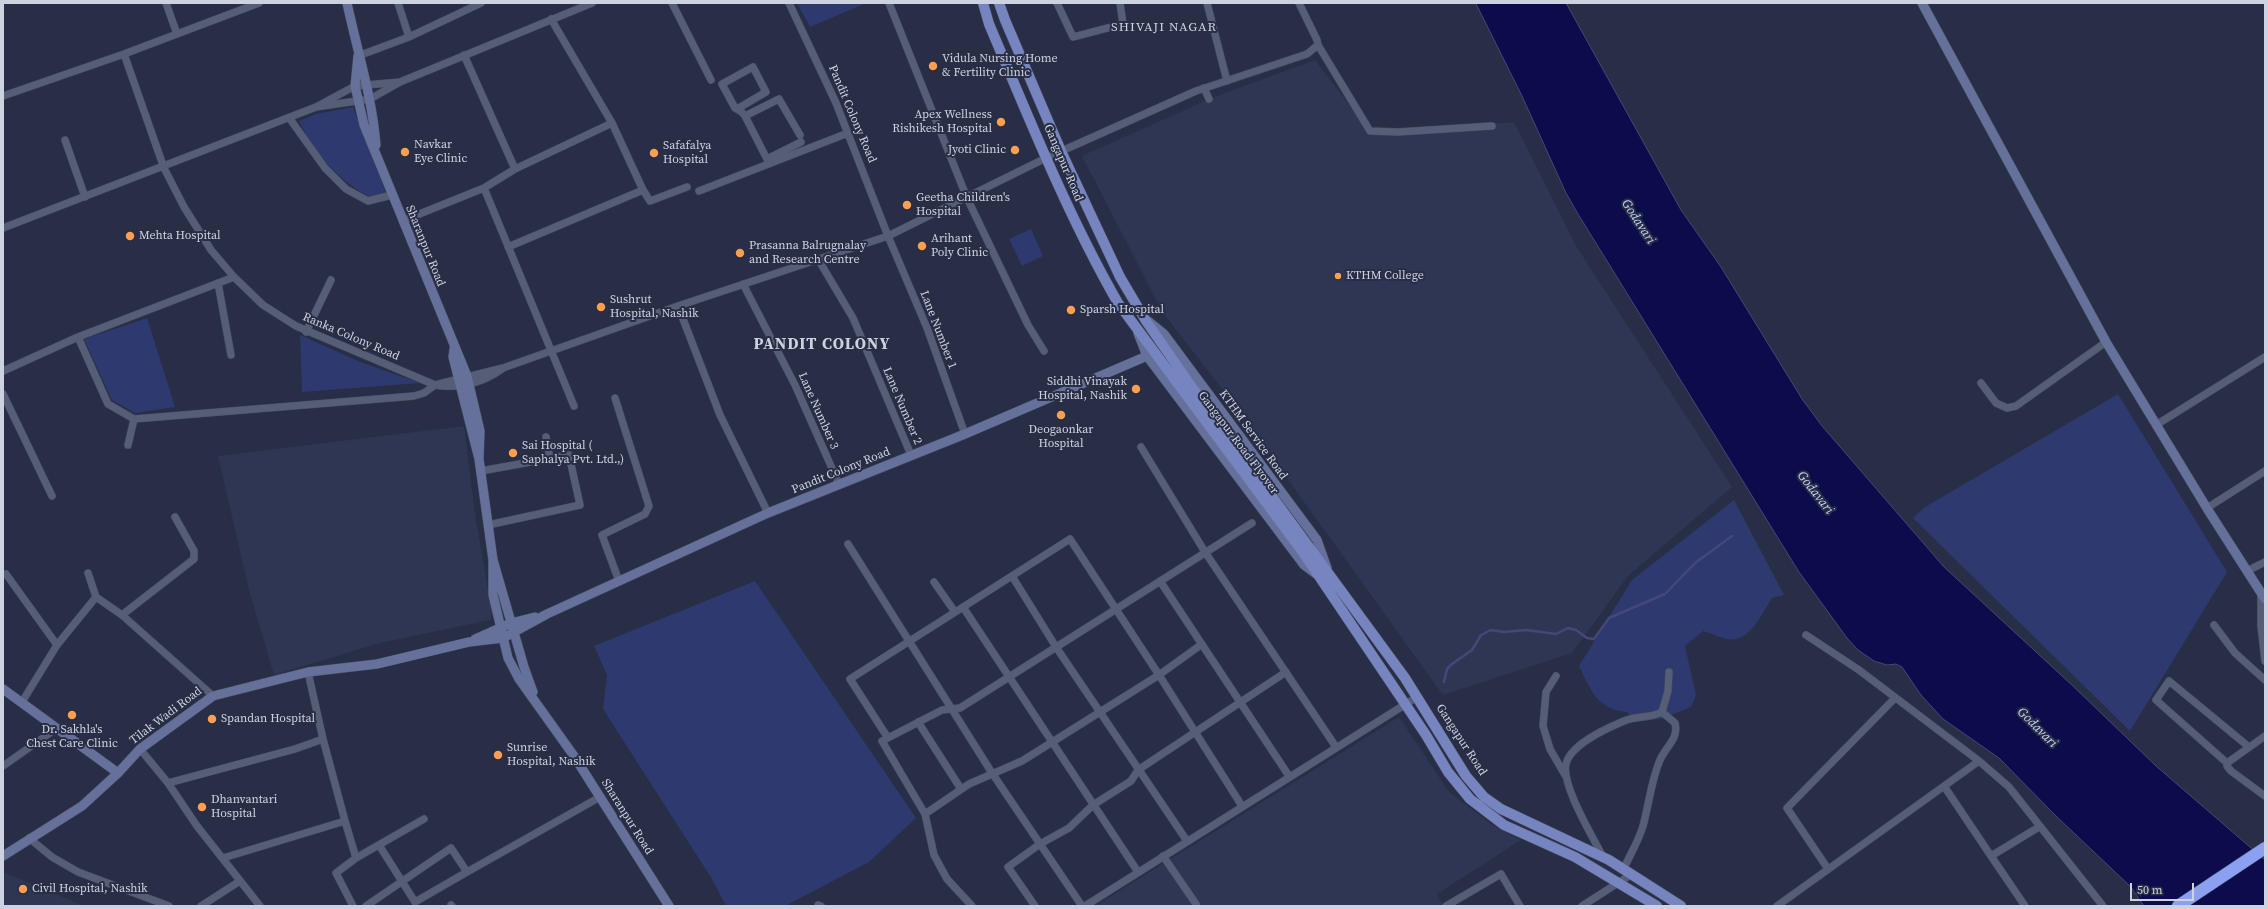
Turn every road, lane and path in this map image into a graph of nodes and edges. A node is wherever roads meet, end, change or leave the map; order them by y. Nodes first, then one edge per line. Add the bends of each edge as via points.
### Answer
1 (166, 3) edge
2 (258, 3) edge
3 (347, 3) edge
4 (398, 3) edge
5 (481, 3) edge
6 (592, 3) edge
7 (672, 3) edge
8 (788, 3) edge
9 (889, 3) edge
10 (983, 3) edge
11 (1000, 3) edge
12 (1057, 3) edge
13 (1120, 3) edge
14 (1207, 3) edge
15 (1299, 3) edge
16 (1922, 3) edge
17 (552, 19) junction
18 (177, 34) junction
19 (409, 37) junction
20 (1318, 45) junction
21 (124, 54) junction
22 (464, 55) junction
23 (358, 56) junction
24 (711, 80) dead end
25 (1227, 81) junction
26 (400, 82) junction
27 (367, 84) junction
28 (355, 86) junction
29 (1204, 88) junction
30 (3, 96) edge
31 (370, 99) junction
32 (1209, 99) dead end
33 (358, 101) junction
34 (316, 108) junction
35 (737, 109) junction
36 (745, 116) junction
37 (290, 119) junction
38 (612, 123) junction
39 (1492, 126) dead end
40 (848, 132) junction
41 (65, 140) dead end
42 (1061, 151) junction
43 (377, 152) junction
44 (781, 155) junction
45 (1046, 158) junction
46 (768, 161) junction
47 (164, 168) junction
48 (514, 169) junction
49 (687, 187) dead end
50 (484, 188) junction
51 (643, 190) junction
52 (699, 191) dead end
53 (392, 195) junction
54 (85, 197) junction
55 (967, 198) junction
56 (402, 221) junction
57 (3, 228) edge
58 (888, 236) junction
59 (508, 247) junction
60 (818, 259) junction
61 (234, 277) junction
62 (331, 280) dead end
63 (218, 284) junction
64 (743, 284) junction
65 (678, 306) junction
66 (1146, 321) junction
67 (1136, 326) junction
68 (306, 332) junction
69 (78, 337) junction
70 (2106, 342) junction
71 (549, 350) junction
72 (1044, 351) dead end
73 (231, 355) dead end
74 (1147, 356) junction
75 (2265, 357) edge
76 (3, 371) edge
77 (464, 381) junction
78 (1981, 383) dead end
79 (435, 385) junction
80 (3, 394) edge
81 (615, 398) dead end
82 (574, 406) dead end
83 (134, 419) junction
84 (2156, 424) junction
85 (965, 434) junction
86 (546, 437) dead end
87 (128, 445) dead end
88 (1140, 447) dead end
89 (911, 455) junction
90 (550, 459) junction
91 (481, 471) junction
92 (2265, 471) edge
93 (839, 484) junction
94 (52, 496) dead end
95 (2207, 508) junction
96 (768, 513) junction
97 (175, 517) dead end
98 (1252, 523) dead end
99 (488, 525) junction
100 (848, 544) dead end
101 (1306, 549) junction
102 (1205, 552) junction
103 (493, 560) junction
104 (2265, 562) edge
105 (2247, 571) junction
106 (88, 573) dead end
107 (6, 574) dead end
108 (1324, 574) junction
109 (1012, 576) junction
110 (619, 581) junction
111 (1160, 581) junction
112 (934, 582) dead end
113 (2263, 596) edge
114 (96, 597) junction
115 (963, 607) junction
116 (507, 610) junction
117 (1115, 610) junction
118 (955, 612) junction
119 (497, 614) junction
120 (122, 616) junction
121 (512, 623) junction
122 (524, 623) junction
123 (2214, 625) dead end
124 (500, 628) junction
125 (514, 633) junction
126 (489, 636) junction
127 (1806, 636) dead end
128 (503, 638) junction
129 (910, 641) junction
130 (1202, 644) junction
131 (57, 645) junction
132 (518, 647) junction
133 (1056, 647) junction
134 (507, 653) junction
135 (2265, 661) edge
136 (308, 672) junction
137 (1286, 672) junction
138 (1669, 672) dead end
139 (1159, 675) junction
140 (1556, 676) dead end
141 (1008, 677) junction
142 (2265, 680) edge
143 (3, 689) edge
144 (213, 696) junction
145 (1417, 697) junction
146 (1894, 698) junction
147 (537, 701) junction
148 (22, 702) junction
149 (1240, 702) junction
150 (1406, 704) junction
151 (951, 709) junction
152 (1101, 712) junction
153 (1662, 712) junction
154 (918, 722) junction
155 (57, 728) junction
156 (1194, 732) junction
157 (2265, 736) edge
158 (888, 738) junction
159 (323, 739) junction
160 (1052, 743) junction
161 (1336, 747) junction
162 (2249, 747) junction
163 (140, 749) junction
164 (1979, 761) junction
165 (2227, 763) junction
166 (3, 766) edge
167 (1138, 770) junction
168 (118, 773) junction
169 (992, 773) junction
170 (1566, 775) junction
171 (1290, 776) junction
172 (168, 783) junction
173 (1944, 786) junction
174 (961, 789) junction
175 (2265, 796) edge
176 (600, 797) junction
177 (1093, 805) junction
178 (1242, 806) junction
179 (925, 814) junction
180 (424, 819) dead end
181 (345, 821) junction
182 (2039, 827) junction
183 (29, 838) junction
184 (1187, 841) junction
185 (1040, 844) junction
186 (379, 845) junction
187 (2265, 848) edge
188 (3, 856) edge
189 (1163, 856) junction
190 (1991, 856) junction
191 (1603, 857) junction
192 (223, 858) junction
193 (356, 858) junction
194 (1828, 869) junction
195 (1628, 871) junction
196 (467, 872) junction
197 (1138, 872) junction
198 (240, 881) junction
199 (402, 881) junction
200 (1620, 882) junction
201 (1196, 904) dead end
202 (169, 906) edge
203 (201, 906) edge
204 (260, 906) edge
205 (352, 906) edge
206 (366, 906) edge
207 (669, 906) edge
208 (972, 906) edge
209 (1035, 906) edge
210 (1082, 906) edge
211 (1085, 906) edge
212 (1446, 906) edge
213 (1520, 906) edge
214 (1582, 906) edge
215 (1657, 906) edge
216 (1681, 906) edge
217 (1777, 906) edge
218 (2026, 906) edge
219 (2103, 906) edge
220 (2178, 906) edge

1 - 18 street
2 - 18 street
3 - 23 street, Sharanpur Road
4 - 19 street
5 - 19 street
6 - 17 street
7 - 24 street
8 - 40 street, Pandit Colony Road
9 - 55 street
10 - 45 main road, Gangapur Road via 989,24
11 - 42 main road, Gangapur Road
12 - 13 street via 1073,37 1123,24
14 - 25 street
15 - 20 street via 1318,40
16 - 70 street
17 - 22 street
17 - 38 street
18 - 21 street
19 - 23 street
20 - 25 street via 1307,54
20 - 39 street via 1370,131 1398,132
21 - 30 street
21 - 47 street, Ranka Colony Road
22 - 26 street
22 - 48 street
23 - 27 street, Sharanpur Road
23 - 28 street, Sharanpur Road
25 - 29 street
26 - 27 street
26 - 31 street
27 - 28 street
27 - 31 street, Sharanpur Road
28 - 33 street, Sharanpur Road
28 - 34 street
29 - 32 street
29 - 42 street
31 - 33 street
31 - 43 street, Sharanpur Road
33 - 34 street
33 - 43 street, Sharanpur Road via 364,125
34 - 37 street
35 - 35 street via 766,92 753,67 722,84
35 - 36 street
36 - 44 street via 779,99 800,138
36 - 46 street
37 - 47 street
37 - 53 street via 325,168 346,189 368,201
38 - 48 street
38 - 51 street
40 - 44 street
40 - 58 street, Pandit Colony Road
41 - 54 street
42 - 45 street
42 - 66 main road, Gangapur Road via 1120,277
43 - 53 street, Sharanpur Road
44 - 46 street
45 - 55 street
45 - 67 main road, Gangapur Road via 1094,261 1118,303
46 - 52 street
47 - 54 street
47 - 61 street, Ranka Colony Road via 184,207 211,250
48 - 50 street
49 - 51 street via 650,201
50 - 56 street
50 - 59 street
51 - 59 street
53 - 56 street, Sharanpur Road
54 - 57 street
55 - 58 street
55 - 72 street via 1028,325
56 - 77 street, Sharanpur Road via 454,348 461,359
58 - 60 street
58 - 85 street, Lane Number 1 via 927,328
59 - 71 street
60 - 64 street
60 - 89 street, Lane Number 2 via 853,318
61 - 63 street
61 - 68 street, Ranka Colony Road via 262,305
62 - 68 street
63 - 69 street
63 - 73 street
64 - 65 street
64 - 93 street, Lane Number 3 via 795,385
65 - 71 street
65 - 96 street via 720,415
66 - 101 main road, Gangapur Road Flyover
66 - 108 street, KTHM Service Road via 1164,334 1317,540
67 - 74 street
67 - 101 main road, Gangapur Road Flyover
68 - 79 street, Ranka Colony Road
69 - 76 street
69 - 83 street via 108,404
70 - 78 street via 2016,406 2007,408 1996,403
70 - 84 street
71 - 77 street
71 - 82 street
74 - 85 street, Pandit Colony Road
74 - 108 street via 1304,565
75 - 84 street
77 - 79 street, Ranka Colony Road via 446,387
77 - 91 street, Sharanpur Road via 480,430
79 - 83 street via 424,393 393,399
80 - 94 street
81 - 110 street via 649,506 645,514 602,535
83 - 87 street
84 - 95 street
85 - 89 street, Pandit Colony Road
86 - 90 street
88 - 102 street
89 - 93 street, Pandit Colony Road
90 - 91 street
90 - 99 street via 569,455 580,505
91 - 99 street, Sharanpur Road
92 - 95 street
93 - 96 street, Pandit Colony Road
95 - 105 street
96 - 110 street, Pandit Colony Road
97 - 120 street via 194,551 194,559
98 - 102 street
99 - 103 street, Sharanpur Road
100 - 129 street
101 - 108 main road, Gangapur Road Flyover
102 - 111 street
102 - 137 street
103 - 116 street, Sharanpur Road
103 - 119 street, Sharanpur Road via 493,595
104 - 105 street
105 - 113 street
106 - 114 street
107 - 131 street
108 - 145 main road, Gangapur Road
108 - 150 main road
109 - 115 street
109 - 117 street via 1070,539
109 - 133 street
110 - 122 street, Pandit Colony Road
111 - 117 street
111 - 130 street
112 - 118 street
113 - 135 street via 2261,626
114 - 120 street
114 - 131 street
115 - 118 street
115 - 141 street
116 - 121 street, Sharanpur Road
116 - 122 street
117 - 133 street
117 - 139 street
118 - 129 street
119 - 124 street, Sharanpur Road
119 - 126 street
120 - 144 street
121 - 122 street, Pandit Colony Road
121 - 124 street, Tilak Wadi Road
121 - 125 street, Sharanpur Road
122 - 125 street
122 - 132 street
123 - 142 street via 2234,653
124 - 126 street, Tilak Wadi Road
124 - 128 street, Sharanpur Road
125 - 128 street
125 - 132 street, Sharanpur Road
126 - 128 street
126 - 134 street
126 - 136 street, Tilak Wadi Road via 377,664
127 - 146 street via 1859,670
128 - 134 street, Sharanpur Road
129 - 151 street
129 - 158 street via 850,679
130 - 139 street
130 - 149 street
131 - 148 street
132 - 147 street, Sharanpur Road
133 - 141 street
133 - 152 street
134 - 147 street, Sharanpur Road via 519,679
136 - 144 street, Tilak Wadi Road
136 - 159 street
137 - 149 street
137 - 161 street
138 - 153 street via 1668,692
139 - 152 street
139 - 156 street
140 - 170 street via 1546,692 1543,726 1550,750
141 - 151 street via 960,708
141 - 160 street
143 - 148 street
144 - 163 street, Tilak Wadi Road
145 - 150 street
145 - 191 main road, Gangapur Road via 1466,776 1484,797 1501,809
146 - 164 street
146 - 194 street via 1787,808
147 - 176 street, Sharanpur Road
148 - 155 street
149 - 156 street
149 - 171 street
150 - 161 street
150 - 200 main road via 1448,772 1479,807 1504,825
151 - 154 street via 942,710
151 - 169 street
152 - 160 street
152 - 167 street
153 - 170 street via 1652,717 1632,717 1590,738 1571,754 1566,763
153 - 195 street via 1676,722 1677,731 1659,762 1643,826
154 - 158 street
154 - 174 street
155 - 166 street
155 - 168 street
156 - 167 street
156 - 178 street
157 - 162 street
158 - 179 street via 882,741
159 - 172 street
159 - 181 street
160 - 169 street via 1022,761
160 - 177 street
161 - 171 street
162 - 165 street
162 - 165 street via 2168,681 2156,700
163 - 168 street, Tilak Wadi Road
163 - 172 street
164 - 173 street
164 - 182 street via 2009,786
165 - 175 street via 2231,771
167 - 177 street via 1131,780
167 - 184 street
168 - 183 street, Tilak Wadi Road via 82,806
169 - 174 street
169 - 185 street
170 - 191 street via 1576,805
171 - 178 street
172 - 192 street via 193,821
173 - 190 street
173 - 194 street
174 - 179 street
176 - 196 street
176 - 207 street, Sharanpur Road
177 - 185 street via 1069,828
177 - 197 street
178 - 184 street
179 - 208 street via 934,855 947,879
180 - 186 street
181 - 192 street
181 - 193 street
182 - 190 street
182 - 219 street
183 - 188 street, Tilak Wadi Road
183 - 202 street via 52,857 78,872
184 - 189 street
185 - 209 street via 1008,868
185 - 210 street
186 - 193 street
186 - 199 street
187 - 220 highway
189 - 197 street
189 - 201 street
190 - 218 street
191 - 195 main road, Gangapur Road
192 - 198 street
193 - 205 street via 336,873
194 - 217 street
195 - 200 street
195 - 216 main road, Gangapur Road
196 - 199 street via 416,902
196 - 199 street via 451,848
197 - 211 street
198 - 203 street
198 - 204 street
199 - 206 street
200 - 214 street
200 - 215 main road
212 - 213 street via 1501,874

